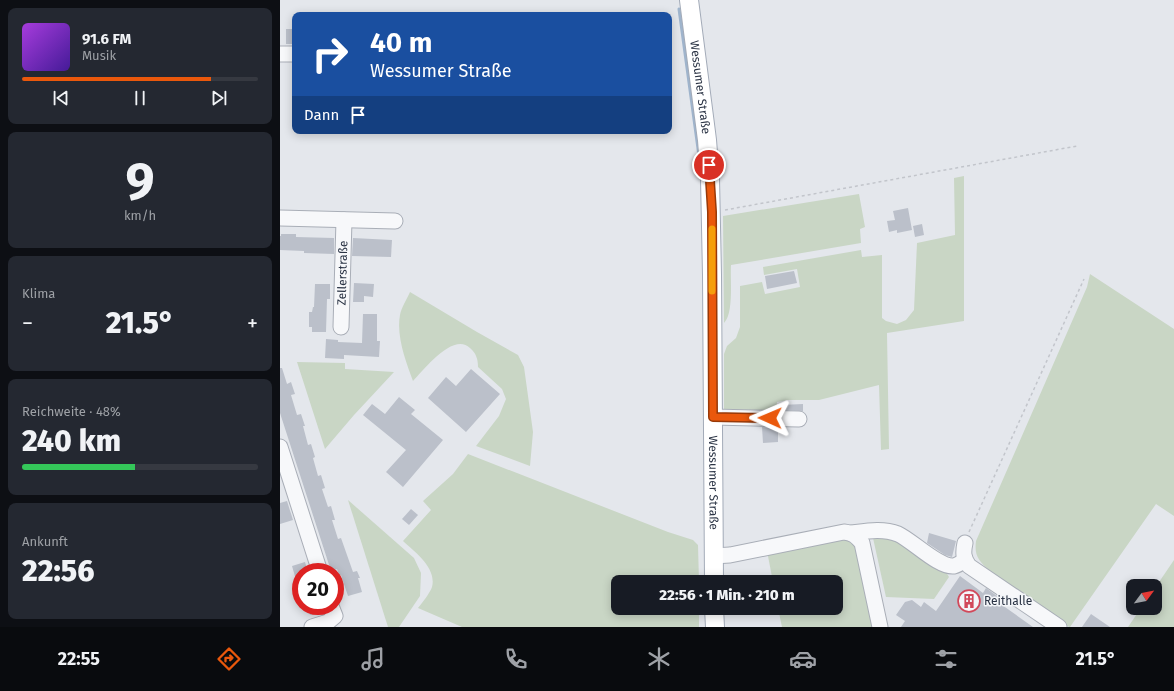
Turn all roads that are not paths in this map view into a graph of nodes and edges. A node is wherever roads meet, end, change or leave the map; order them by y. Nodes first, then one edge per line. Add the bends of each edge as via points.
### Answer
1 (689, 0) edge
2 (280, 54) edge
3 (292, 54) edge
4 (280, 218) edge
5 (344, 220) junction
6 (395, 221) dead end
7 (341, 327) dead end
8 (713, 417) junction
9 (799, 419) dead end
10 (280, 447) edge
11 (852, 533) junction
12 (965, 543) road end
13 (714, 556) junction
14 (965, 560) junction
15 (317, 563) edge
16 (714, 575) edge
17 (334, 615) edge
18 (714, 615) edge
19 (312, 627) edge
20 (715, 627) edge
21 (880, 627) edge
22 (1059, 627) edge

1 - 8 main road, Wessumer Straße via 707,140 712,212
2 - 3 street
4 - 5 street
5 - 6 street
5 - 7 street, Zellerstraße
8 - 9 street
8 - 13 main road, Wessumer Straße
10 - 15 street
11 - 13 street via 844,532
11 - 14 street via 885,530 898,534 946,566 955,566
11 - 21 street via 862,543
12 - 14 street
13 - 16 main road, Wessumer Straße
14 - 22 street
17 - 19 street via 328,622
18 - 20 main road

